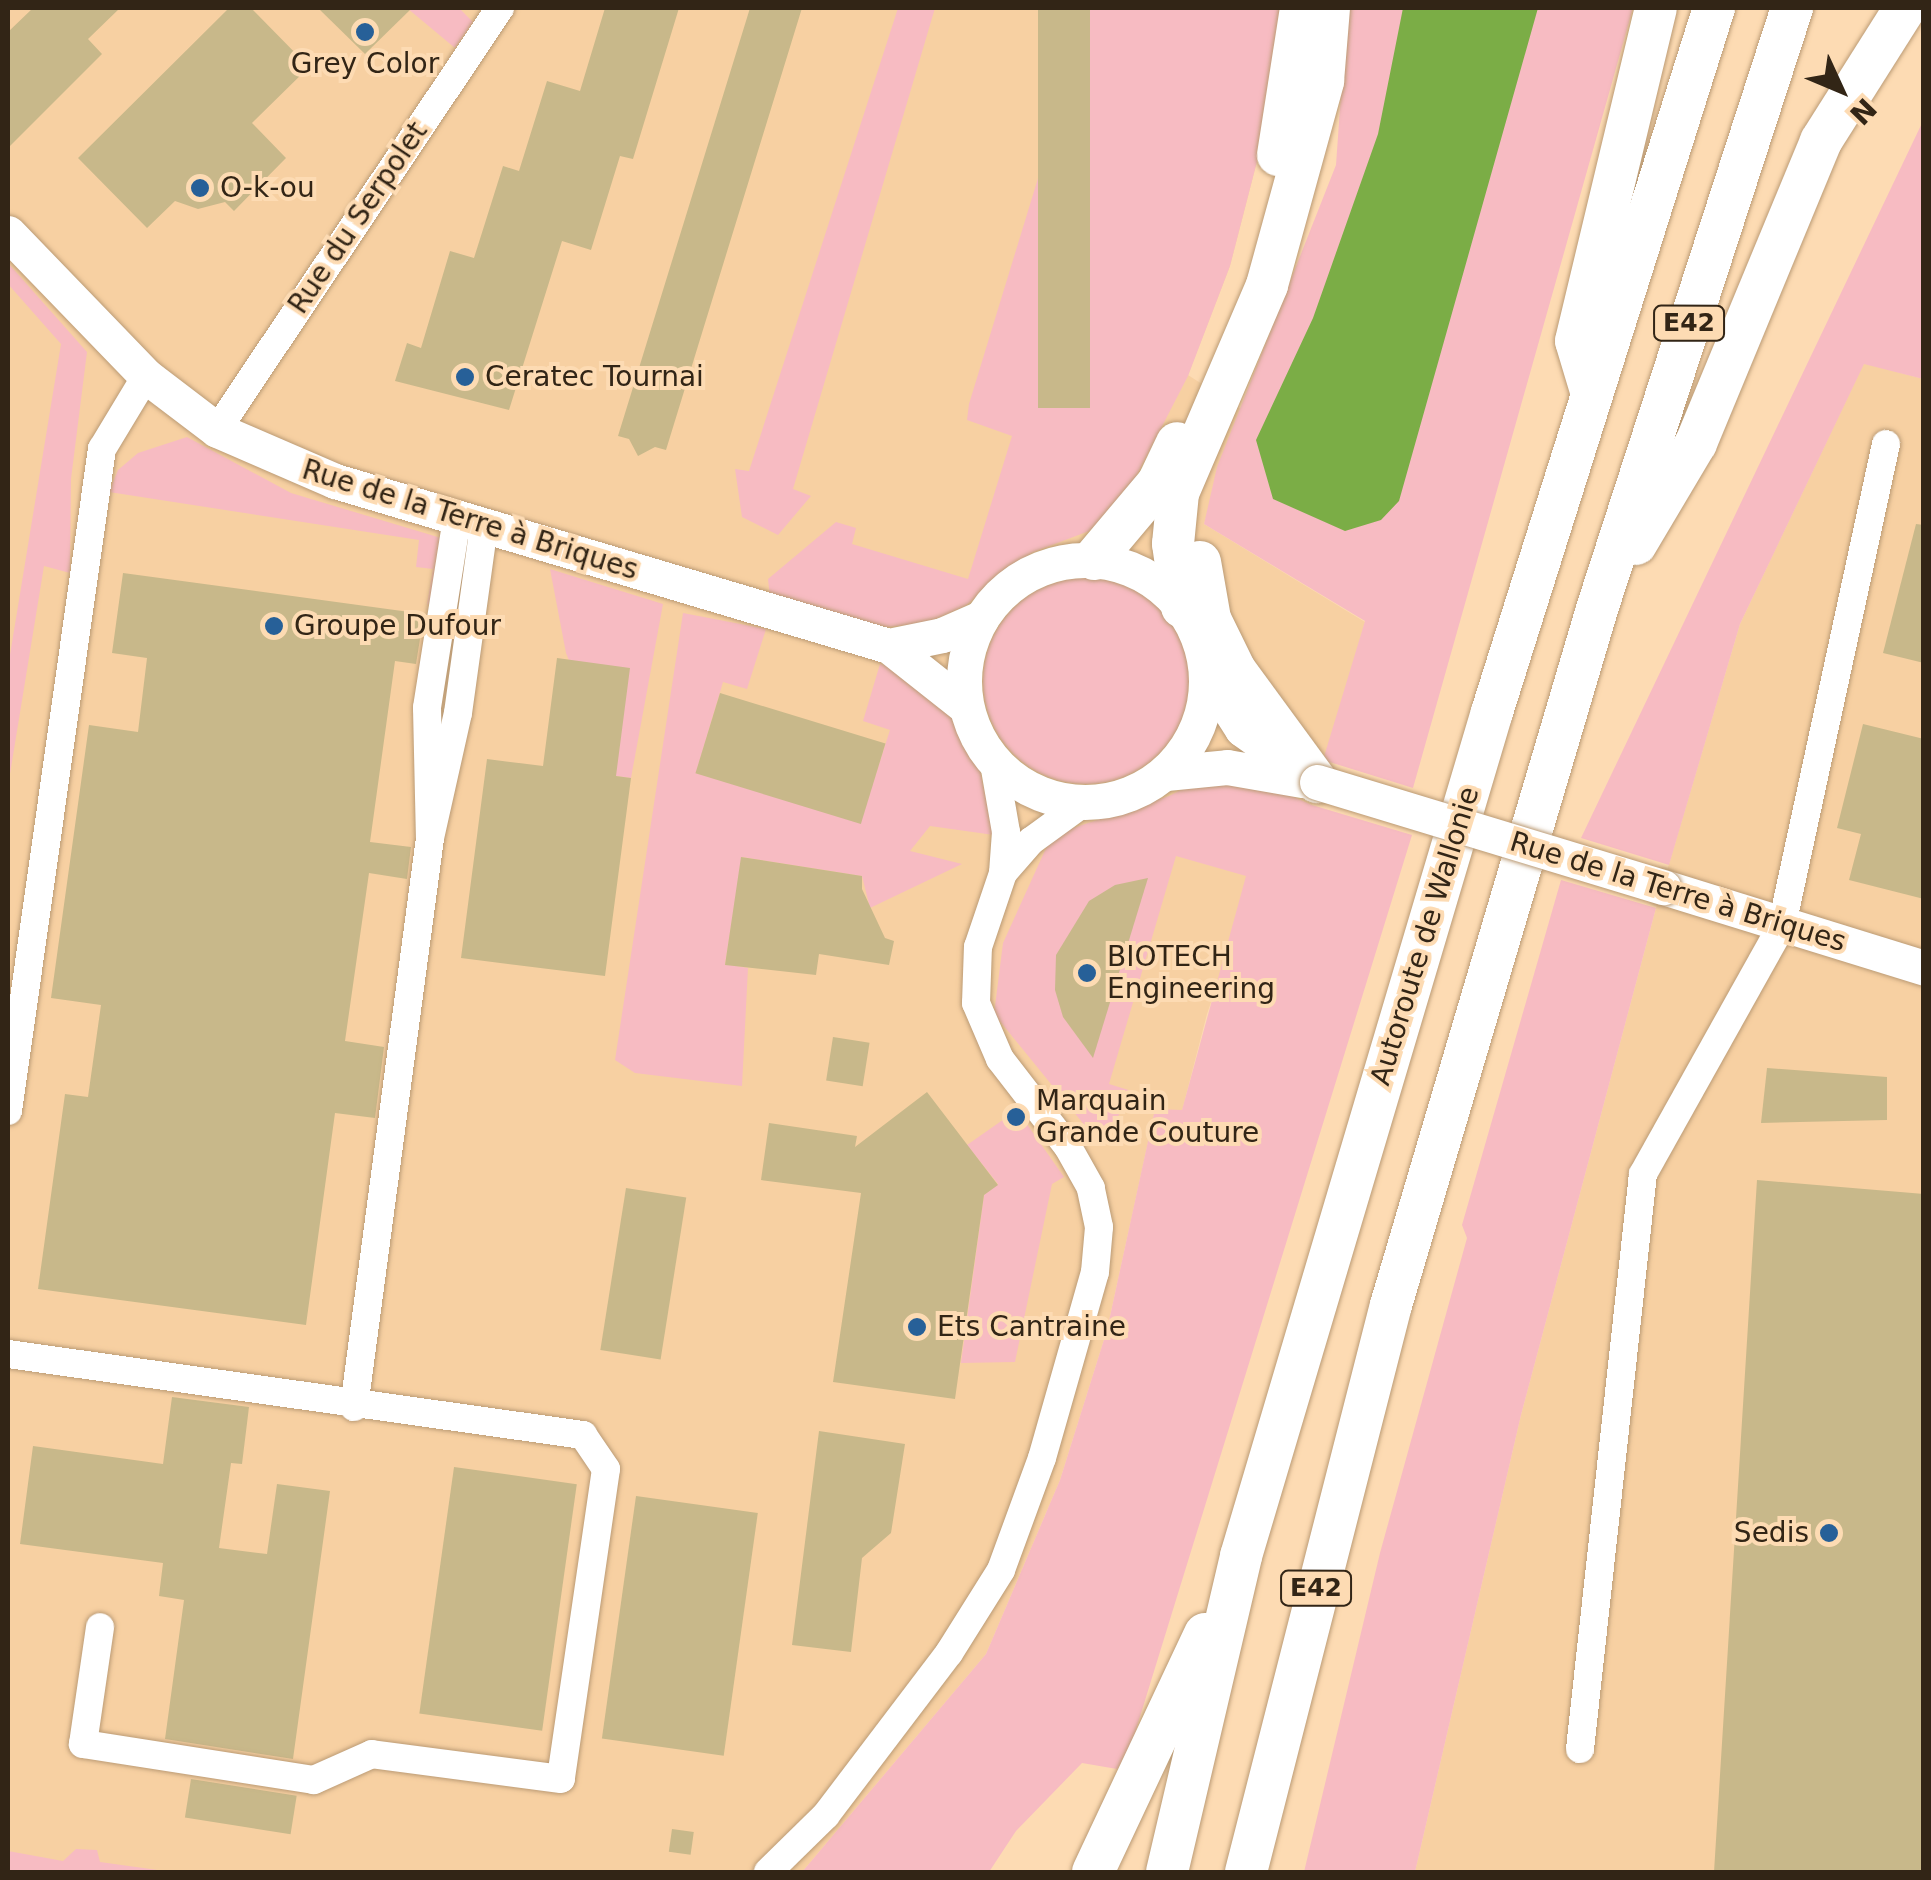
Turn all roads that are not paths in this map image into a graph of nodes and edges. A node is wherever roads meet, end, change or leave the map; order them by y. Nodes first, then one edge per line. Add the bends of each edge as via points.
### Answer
1 (500, 8) edge
2 (1301, 8) edge
3 (1329, 8) edge
4 (1656, 8) edge
5 (1714, 8) edge
6 (1792, 8) edge
7 (1905, 8) edge
8 (8, 233) edge
9 (146, 376) junction
10 (1591, 392) junction
11 (218, 430) junction
12 (1207, 430) junction
13 (1886, 444) dead end
14 (470, 522) junction
15 (1094, 559) junction
16 (1182, 607) junction
17 (1597, 609) junction
18 (981, 618) junction
19 (889, 646) junction
20 (1207, 674) junction
21 (966, 707) junction
22 (994, 763) junction
23 (1166, 772) junction
24 (1318, 782) junction
25 (1082, 804) junction
26 (1003, 873) junction
27 (1782, 924) junction
28 (1924, 968) edge
29 (8, 1111) edge
30 (8, 1354) edge
31 (354, 1406) junction
32 (1241, 1556) junction
33 (100, 1627) dead end
34 (1580, 1749) dead end
35 (768, 1872) edge
36 (1093, 1872) edge
37 (1167, 1872) edge
38 (1246, 1872) edge

1 - 11 street, Rue du Serpolet
2 - 15 highway via 1274,175 1246,283 1158,483
3 - 12 highway via 1323,81 1295,190 1267,285
4 - 10 highway via 1576,342
5 - 10 highway, Autoroute de Wallonie / E42
6 - 17 highway, E42
7 - 17 highway via 1821,141 1696,443
8 - 9 main road, Rue de la Terre à Briques
9 - 11 main road, Rue de la Terre à Briques
9 - 29 street via 102,449
10 - 32 highway, Autoroute de Wallonie / E42
11 - 14 main road, Rue de la Terre à Briques via 307,471
12 - 16 highway via 1178,493 1173,544
12 - 24 highway via 1196,504 1210,619 1235,670
13 - 27 street
14 - 19 main road, Rue de la Terre à Briques
14 - 31 street via 427,708 430,838
15 - 16 main road via 1158,583
15 - 18 main road via 1030,572
16 - 20 main road via 1200,638
17 - 38 highway, E42 via 1391,1306
18 - 19 main road, Rue de la Terre à Briques
18 - 21 main road via 968,645
19 - 21 main road, Rue de la Terre à Briques
20 - 23 main road via 1204,710 1190,744
20 - 24 main road, Rue de la Terre à Briques via 1242,729
21 - 22 main road
22 - 25 main road via 1020,784
22 - 26 street via 1006,832
23 - 24 main road, Rue de la Terre à Briques via 1227,767
23 - 25 main road via 1141,790
24 - 27 main road, Rue de la Terre à Briques, bridge
25 - 26 street via 1031,841
26 - 35 street via 978,947 976,1003 1000,1059 1091,1188 1099,1227 1095,1272 1042,1458 1001,1570 949,1654 837,1800
27 - 28 main road, Rue de la Terre à Briques
27 - 34 street via 1643,1174
30 - 31 street
31 - 33 street via 583,1435 606,1469 561,1779 372,1754 314,1780 82,1744
32 - 36 highway
32 - 37 highway, Autoroute de Wallonie / E42

